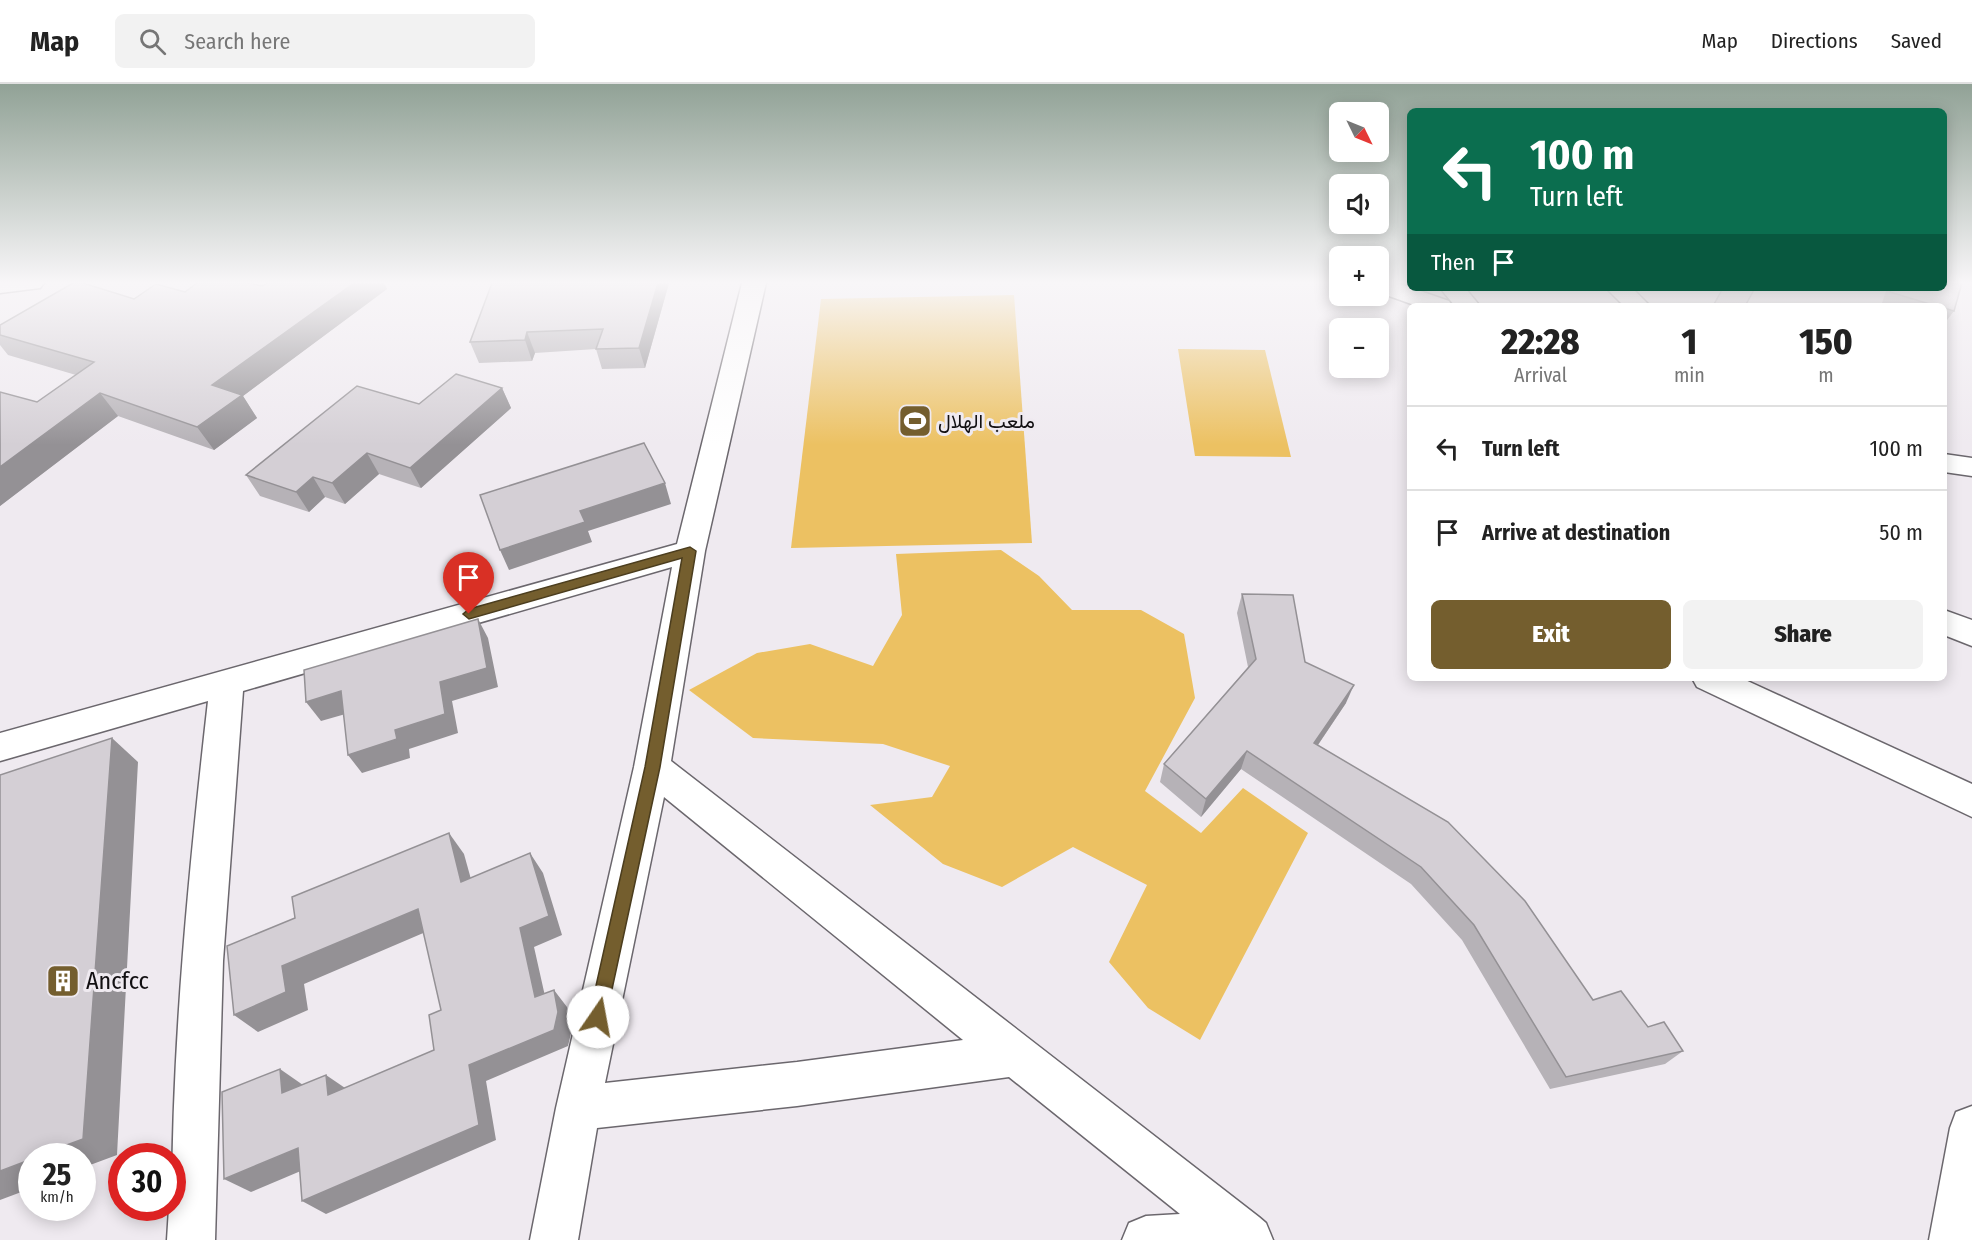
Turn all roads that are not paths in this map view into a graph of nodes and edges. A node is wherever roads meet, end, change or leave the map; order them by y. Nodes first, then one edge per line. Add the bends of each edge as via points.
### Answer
1 (741, 337) edge
2 (1947, 463) edge
3 (1972, 467) edge
4 (690, 551) junction
5 (1947, 623) edge
6 (1972, 634) edge
7 (1721, 681) edge
8 (226, 683) junction
9 (0, 747) edge
10 (652, 767) junction
11 (1972, 801) edge
12 (1014, 1055) junction
13 (578, 1108) junction
14 (1972, 1128) edge
15 (1967, 1182) edge
16 (1246, 1237) edge
17 (191, 1240) edge
18 (554, 1240) edge
19 (1146, 1240) edge
20 (1953, 1240) edge

1 - 4 street
2 - 3 street
4 - 8 street
4 - 10 street
5 - 6 street
7 - 11 street
8 - 9 street
8 - 17 street via 207,900
10 - 12 street
10 - 13 street
12 - 13 street
12 - 16 street
13 - 18 street
14 - 15 street
15 - 20 street
16 - 19 street

